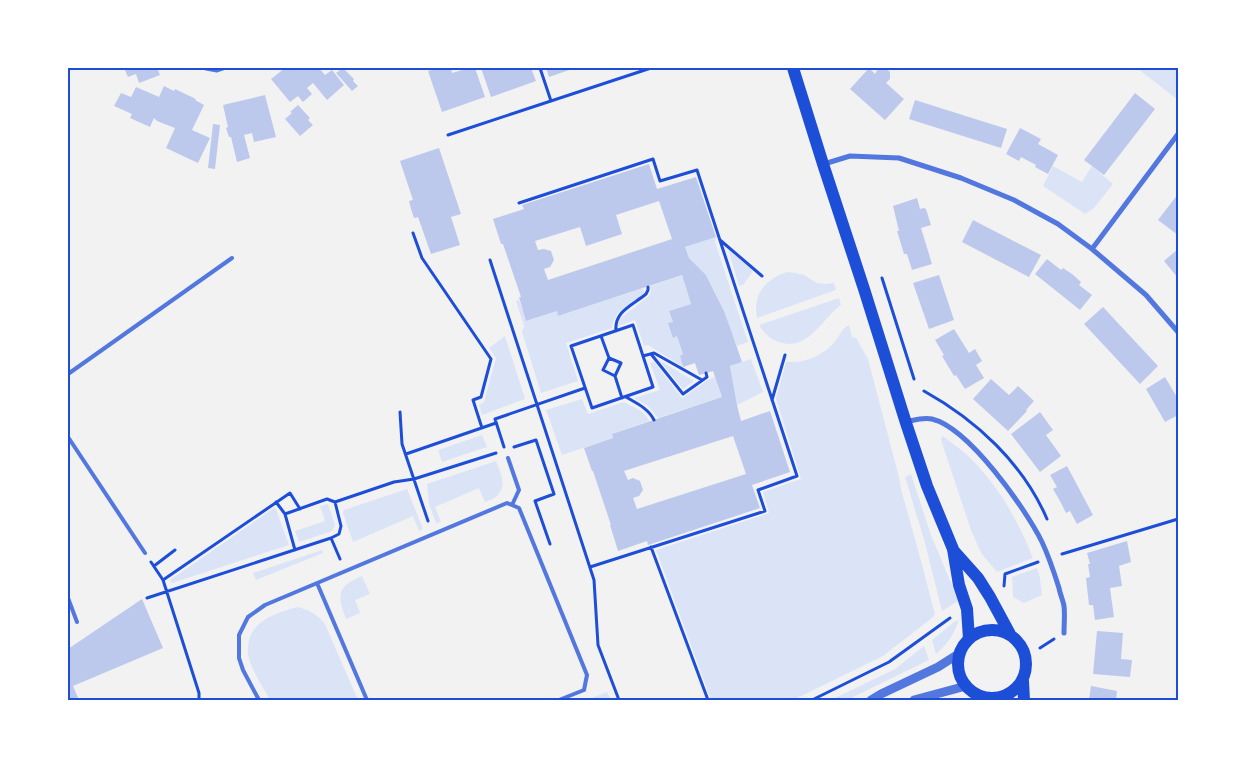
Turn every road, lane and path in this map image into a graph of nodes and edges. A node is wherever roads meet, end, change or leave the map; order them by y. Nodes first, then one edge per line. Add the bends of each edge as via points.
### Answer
1 (206, 68) edge
2 (223, 68) edge
3 (540, 68) edge
4 (651, 68) edge
5 (793, 68) edge
6 (551, 101) junction
7 (1178, 134) edge
8 (448, 135) dead end
9 (823, 164) junction
10 (519, 203) dead end
11 (413, 234) dead end
12 (720, 240) junction
13 (1092, 249) junction
14 (232, 258) dead end
15 (490, 260) dead end
16 (762, 276) dead end
17 (882, 278) dead end
18 (648, 287) dead end
19 (616, 331) junction
20 (1178, 332) edge
21 (602, 336) junction
22 (651, 354) junction
23 (785, 355) dead end
24 (643, 356) junction
25 (609, 358) junction
26 (706, 373) dead end
27 (68, 374) edge
28 (615, 376) junction
29 (914, 379) dead end
30 (702, 380) junction
31 (585, 388) junction
32 (624, 398) junction
33 (772, 400) junction
34 (536, 405) junction
35 (400, 412) dead end
36 (654, 420) dead end
37 (496, 423) junction
38 (906, 423) junction
39 (482, 428) junction
40 (68, 437) edge
41 (506, 450) junction
42 (406, 454) junction
43 (508, 458) joint
44 (414, 479) junction
45 (280, 493) dead end
46 (284, 498) junction
47 (276, 502) junction
48 (335, 502) junction
49 (512, 505) junction
50 (260, 506) dead end
51 (300, 509) junction
52 (264, 511) junction
53 (284, 514) junction
54 (1178, 519) edge
55 (433, 534) junction
56 (331, 538) junction
57 (651, 548) junction
58 (953, 549) junction
59 (175, 550) dead end
60 (295, 550) junction
61 (537, 550) junction
62 (145, 553) joint
63 (1060, 555) dead end
64 (1038, 562) dead end
65 (154, 566) junction
66 (590, 567) junction
67 (345, 571) junction
68 (163, 580) junction
69 (317, 583) junction
70 (1004, 590) dead end
71 (167, 592) junction
72 (68, 598) edge
73 (147, 598) dead end
74 (955, 615) dead end
75 (78, 622) dead end
76 (1064, 633) dead end
77 (1010, 634) junction
78 (969, 639) junction
79 (960, 653) junction
80 (1022, 681) junction
81 (966, 686) junction
82 (987, 699) edge
83 (199, 700) edge
84 (259, 700) edge
85 (367, 700) edge
86 (559, 700) edge
87 (619, 700) edge
88 (708, 700) edge
89 (812, 700) edge
90 (871, 700) edge
91 (914, 700) edge
92 (1024, 700) edge

1 - 2 street
3 - 6 path
4 - 6 path
5 - 9 main road
6 - 8 path
7 - 13 street
9 - 13 street via 850,156 899,158 1014,200 1058,224
9 - 38 main road
10 - 12 path via 653,159 660,181 697,170
11 - 39 path via 422,258 491,359 481,397 473,400
12 - 16 path
12 - 33 path
13 - 20 street via 1146,295
14 - 27 lane
15 - 34 path
17 - 29 path
18 - 19 path via 646,294 617,318
19 - 21 path
19 - 24 path via 633,325
21 - 25 path
21 - 31 path via 571,346
22 - 24 path
22 - 30 path
22 - 30 path via 683,394
23 - 33 path
24 - 32 path via 654,388
25 - 28 path via 621,363
25 - 28 path via 602,370
26 - 30 path via 707,377
28 - 32 path
31 - 32 path via 592,408
31 - 34 path
32 - 36 path via 646,409
33 - 57 path via 797,476 758,490 765,510
34 - 37 path via 495,419
34 - 66 path
35 - 42 path via 402,444
37 - 39 path
37 - 41 path
38 - 58 main road
38 - 76 street via 925,418 940,422 957,433 996,473 1036,532 1049,558 1064,606
39 - 42 path
40 - 62 lane
41 - 43 path
41 - 44 path
41 - 61 path via 536,440 554,494 535,501 550,545
42 - 44 path
43 - 49 lane via 519,490
44 - 48 path via 394,482
44 - 55 path
45 - 46 path
46 - 47 path
46 - 51 path via 290,493
47 - 52 path
47 - 53 path
48 - 51 path via 327,499
48 - 56 path via 341,526 340,534
49 - 55 lane via 507,503
49 - 61 lane via 519,508
50 - 52 path
51 - 53 path
52 - 68 path
53 - 60 path
54 - 63 path
55 - 67 lane
56 - 60 path
56 - 67 path
57 - 66 path
57 - 88 path
58 - 77 main road via 978,578
58 - 78 main road via 967,609
59 - 65 path
60 - 71 path
61 - 86 lane via 587,675 584,690
62 - 65 path
64 - 70 path via 1006,574
65 - 68 path
66 - 87 path via 594,580 598,645
67 - 69 lane
68 - 71 path
69 - 84 lane via 265,605 248,617 239,635 239,658
69 - 85 lane
71 - 73 path
71 - 83 path
72 - 75 lane
74 - 89 path via 889,662
77 - 78 main road via 987,630
77 - 80 main road via 1019,642 1027,658 1027,670
78 - 79 main road
79 - 81 main road via 958,664
79 - 90 street
80 - 82 main road via 1005,696
80 - 92 main road
81 - 82 main road
81 - 91 street

